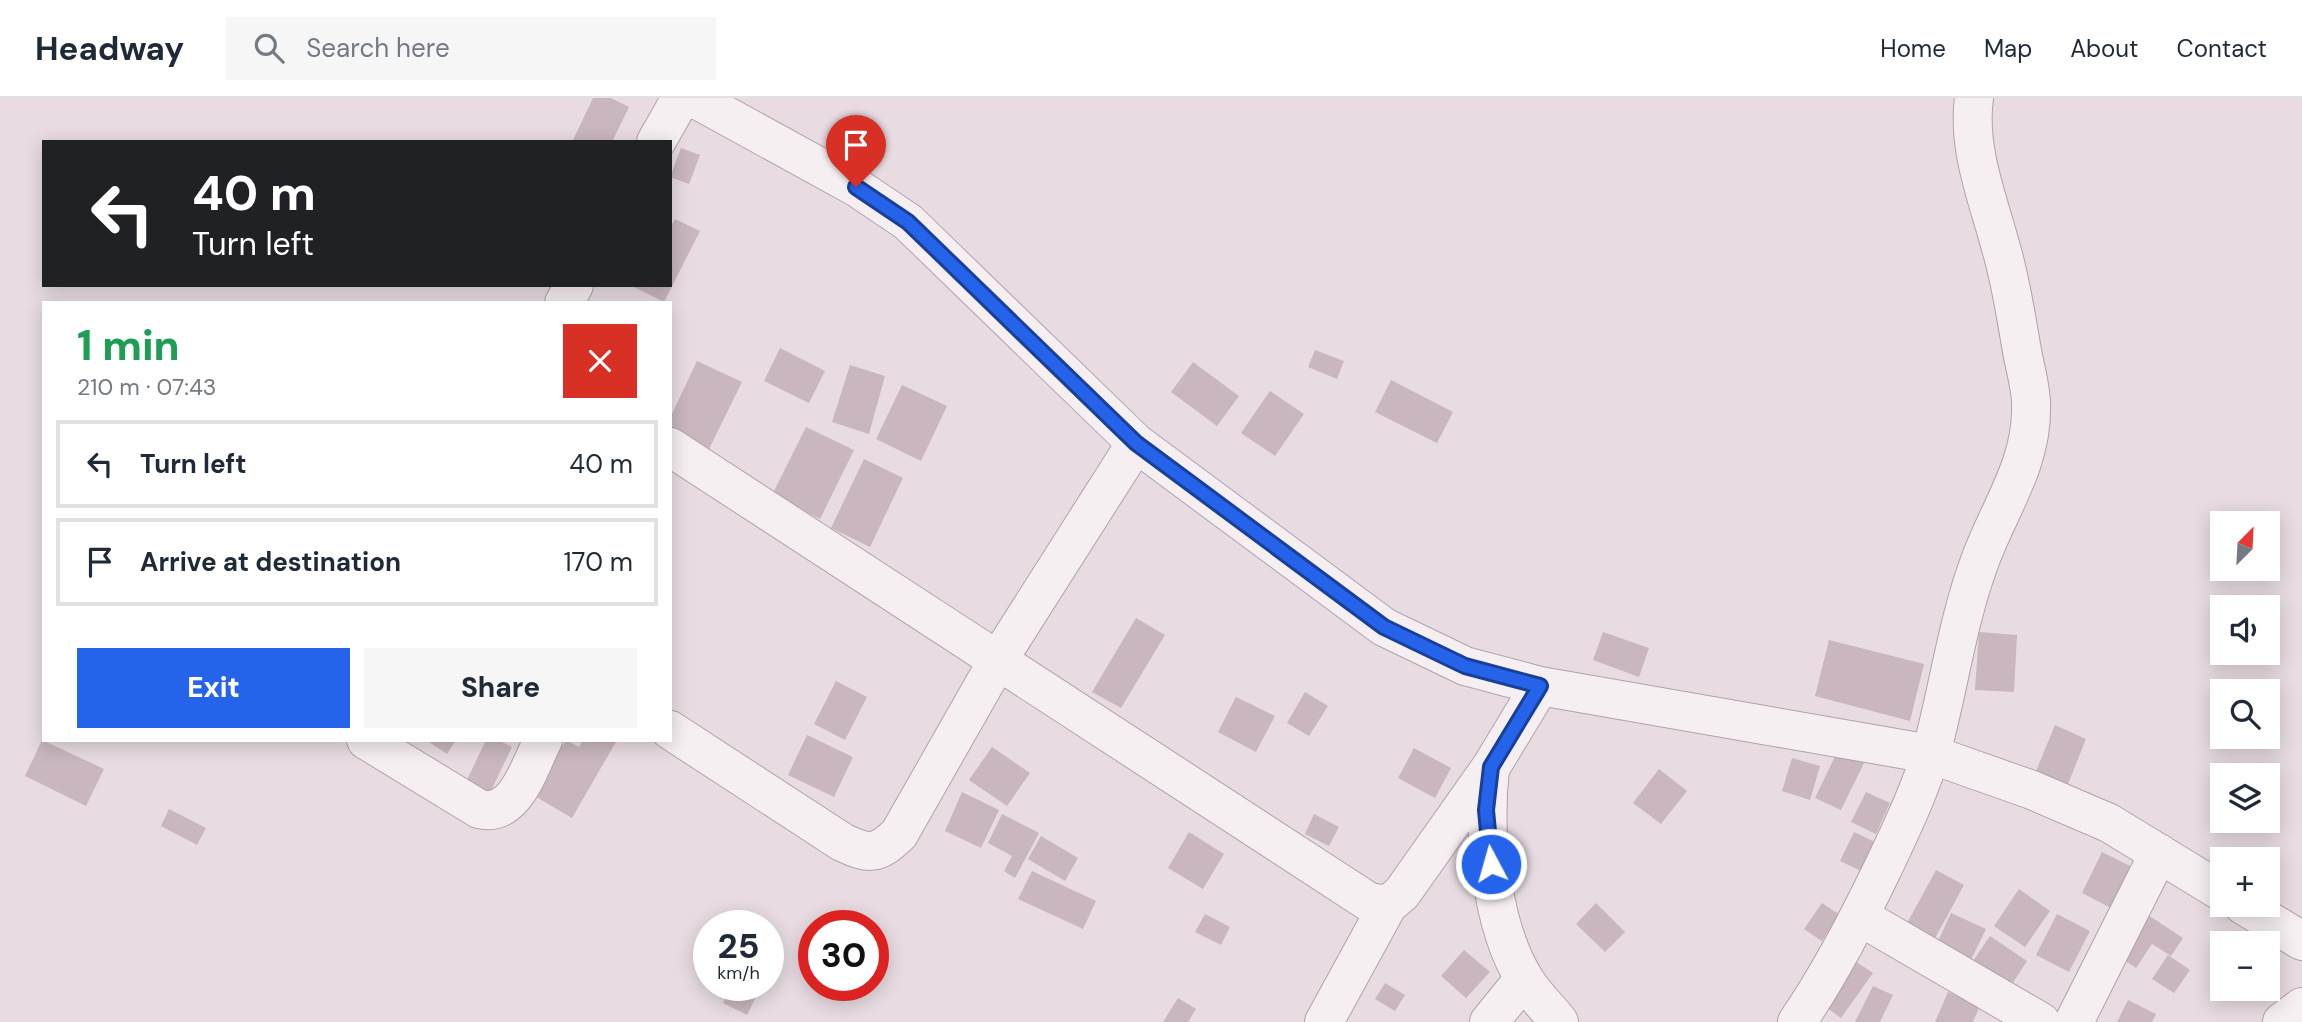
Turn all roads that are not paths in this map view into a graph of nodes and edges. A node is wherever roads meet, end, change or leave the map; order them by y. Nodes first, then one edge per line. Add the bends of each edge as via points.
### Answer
1 (681, 98) edge
2 (694, 98) edge
3 (1975, 98) edge
4 (657, 140) edge
5 (1136, 443) junction
6 (672, 448) edge
7 (998, 660) junction
8 (1540, 686) junction
9 (672, 731) edge
10 (369, 742) edge
11 (542, 742) edge
12 (1930, 754) junction
13 (1491, 767) junction
14 (2159, 853) junction
15 (2210, 885) edge
16 (1388, 905) junction
17 (1859, 916) junction
18 (2264, 917) edge
19 (2302, 940) edge
20 (1524, 979) junction
21 (2302, 1007) edge
22 (1324, 1022) edge
23 (1489, 1022) edge
24 (1559, 1022) edge
25 (1797, 1022) edge
26 (2041, 1022) edge
27 (2074, 1022) edge
28 (2282, 1022) edge

1 - 4 street
2 - 5 street via 856,187 908,222
3 - 12 street via 1978,171 2015,310 2031,402 2030,436 2022,470 1981,557
5 - 7 street
5 - 8 street via 1384,627 1465,666
6 - 7 street
7 - 9 street via 899,834 884,849 864,852 842,842
7 - 16 street via 1369,902
8 - 12 street
8 - 13 street
10 - 11 street via 491,812 509,804
12 - 14 street via 2109,823
12 - 17 street via 1907,818
13 - 16 street via 1402,894
13 - 20 street via 1486,810 1491,864 1501,920
14 - 15 street
14 - 27 street
16 - 22 street
17 - 25 street
17 - 26 street
18 - 19 street
20 - 23 street
20 - 24 street
21 - 28 street

